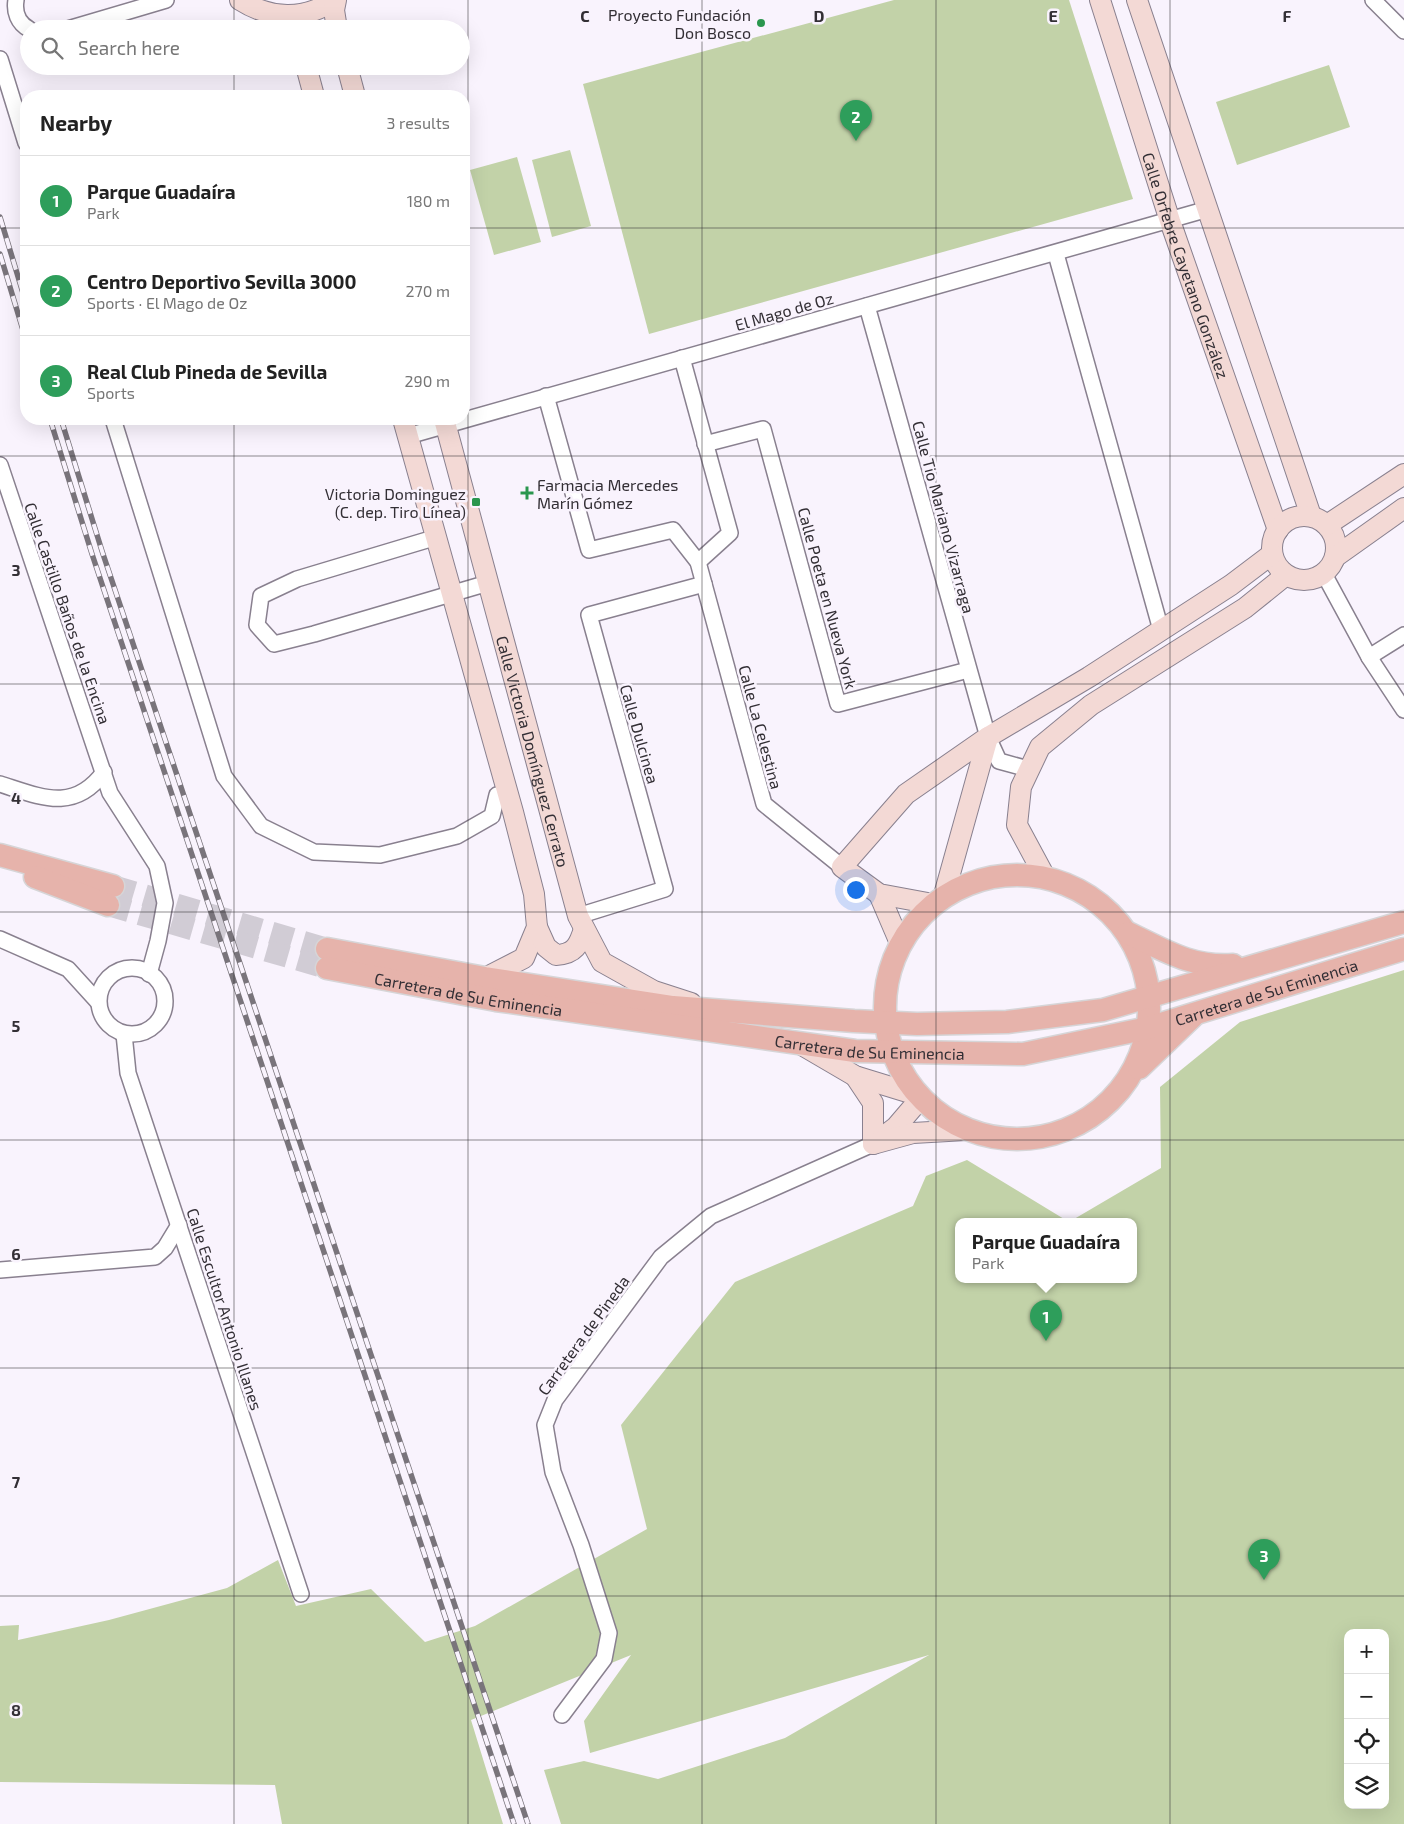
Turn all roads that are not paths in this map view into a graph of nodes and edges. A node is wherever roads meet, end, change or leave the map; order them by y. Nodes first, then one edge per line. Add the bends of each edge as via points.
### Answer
1 (16, 0) edge
2 (166, 0) edge
3 (240, 0) edge
4 (335, 0) edge
5 (1100, 0) edge
6 (1137, 0) edge
7 (1373, 0) edge
8 (98, 20) edge
9 (282, 20) edge
10 (292, 20) edge
11 (336, 20) edge
12 (20, 21) edge
13 (1404, 31) edge
14 (0, 59) edge
15 (308, 75) edge
16 (349, 75) edge
17 (312, 90) edge
18 (353, 90) edge
19 (20, 124) edge
20 (1208, 209) junction
21 (1170, 221) junction
22 (1056, 254) junction
23 (867, 306) junction
24 (682, 358) junction
25 (546, 396) junction
26 (470, 415) edge
27 (115, 425) edge
28 (421, 425) edge
29 (445, 425) edge
30 (406, 427) edge
31 (705, 444) junction
32 (0, 465) edge
33 (1404, 474) edge
34 (1404, 508) edge
35 (1319, 521) junction
36 (1278, 530) junction
37 (436, 537) junction
38 (1272, 554) junction
39 (1336, 557) junction
40 (698, 562) junction
41 (1324, 574) junction
42 (1286, 575) junction
43 (488, 583) junction
44 (704, 584) junction
45 (452, 593) junction
46 (1161, 630) junction
47 (1404, 635) edge
48 (1370, 657) junction
49 (968, 670) junction
50 (1404, 710) edge
51 (988, 737) junction
52 (1028, 769) junction
53 (104, 772) junction
54 (0, 784) edge
55 (497, 795) dead end
56 (0, 855) edge
57 (0, 860) edge
58 (842, 867) junction
59 (1045, 877) junction
60 (879, 894) junction
61 (939, 899) junction
62 (581, 922) junction
63 (1404, 922) edge
64 (538, 927) junction
65 (1128, 933) junction
66 (0, 939) edge
67 (900, 943) junction
68 (1404, 949) edge
69 (1267, 962) junction
70 (149, 974) junction
71 (485, 978) junction
72 (1146, 997) junction
73 (98, 1002) junction
74 (712, 1010) junction
75 (1196, 1014) junction
76 (888, 1023) junction
77 (1148, 1028) junction
78 (124, 1034) junction
79 (798, 1042) junction
80 (896, 1052) junction
81 (855, 1076) junction
82 (1130, 1078) junction
83 (918, 1097) junction
84 (966, 1130) junction
85 (873, 1144) junction
86 (179, 1226) junction
87 (0, 1270) edge
88 (301, 1594) dead end
89 (562, 1715) dead end

1 - 12 street
2 - 8 street
3 - 9 street
4 - 10 street
4 - 11 street
5 - 21 street, Calle Orfebre Cayetano González
6 - 20 street
7 - 13 street
14 - 19 street
15 - 17 street
16 - 18 street
20 - 21 street, El Mago de Oz
20 - 35 street
21 - 22 street, El Mago de Oz
21 - 36 street, Calle Orfebre Cayetano González
22 - 23 street, El Mago de Oz
22 - 46 street
23 - 24 street, El Mago de Oz
23 - 49 street, Calle Tio Mariano Vizarraga
24 - 25 street, El Mago de Oz
24 - 31 street
25 - 26 street, El Mago de Oz
25 - 40 street via 589,550 673,530
27 - 55 street via 224,776 261,826 314,852 380,854 457,836 492,816
28 - 30 street, El Mago de Oz
29 - 43 street, Calle Victoria Domínguez Cerrato
30 - 37 street
31 - 40 street via 730,533
31 - 49 street, Calle Poeta en Nueva York via 764,429 838,704
32 - 53 street, Calle Castillo Baños de la Encina
33 - 35 street
34 - 39 street
35 - 36 street via 1289,520
35 - 39 street via 1334,536
36 - 38 street
37 - 45 street
37 - 45 street via 296,579 261,596 257,625 274,644
38 - 42 street
38 - 46 street
39 - 41 street
40 - 44 street, Calle La Celestina
41 - 42 street via 1305,580
41 - 48 street
42 - 52 street via 1245,608 1091,705 1040,747
43 - 45 street
43 - 62 street, Calle Victoria Domínguez Cerrato
44 - 58 street, Calle La Celestina via 764,804
44 - 62 street, Calle Dulcinea via 588,615 665,889
45 - 64 street via 513,812 534,894
46 - 51 street
47 - 48 street
48 - 50 street
49 - 51 street, Calle Tio Mariano Vizarraga
51 - 52 street, Calle Tio Mariano Vizarraga via 999,761
51 - 58 street via 906,794
51 - 61 street
52 - 59 street via 1021,786 1017,825
53 - 54 street via 93,787 66,799 36,795
53 - 70 street, Calle Castillo Baños de la Encina via 110,793 156,866 165,904
56 - 57 main road via 110,896 23,872
58 - 60 street
59 - 61 main road via 1010,874 976,880
59 - 65 main road via 1077,888 1105,908
60 - 61 street
60 - 67 street
61 - 67 main road via 919,916
62 - 64 street via 576,948 566,954 556,955 546,947
62 - 74 street, Calle Victoria Domínguez Cerrato via 602,962 654,991
63 - 69 main road, Carretera de Su Eminencia
64 - 71 street via 524,958
65 - 69 main road via 1188,962 1214,966
65 - 72 main road via 1145,968
66 - 73 street via 68,969
67 - 76 main road via 888,972 883,1003
68 - 75 main road, Carretera de Su Eminencia
69 - 72 main road, Carretera de Su Eminencia
70 - 73 street via 133,968 112,974 102,988
70 - 78 street via 160,984 164,994 161,1016 146,1031
71 - 74 main road, Carretera de Su Eminencia
71 - 79 main road, Carretera de Su Eminencia via 327,958 496,1000
72 - 76 main road, Carretera de Su Eminencia via 1103,1010 1007,1022
72 - 77 main road
73 - 78 street via 106,1022
74 - 76 main road, Carretera de Su Eminencia
75 - 77 main road, Carretera de Su Eminencia
75 - 82 main road
76 - 80 main road
77 - 80 main road, Carretera de Su Eminencia via 1023,1054
77 - 82 main road via 1145,1044
78 - 86 street, Calle Escultor Antonio Illanes via 128,1073
79 - 80 main road, Carretera de Su Eminencia via 855,1051
79 - 81 street
80 - 83 main road via 897,1067
81 - 83 street
81 - 85 street via 873,1103
82 - 84 main road via 1106,1106 1066,1130 1039,1138 1002,1139
83 - 84 main road via 939,1115
83 - 85 street via 896,1127
84 - 85 street via 913,1133
85 - 89 street, Carretera de Pineda via 711,1216 661,1257 555,1400 545,1425 553,1472 609,1633 604,1659
86 - 87 street via 155,1257
86 - 88 street, Calle Escultor Antonio Illanes

